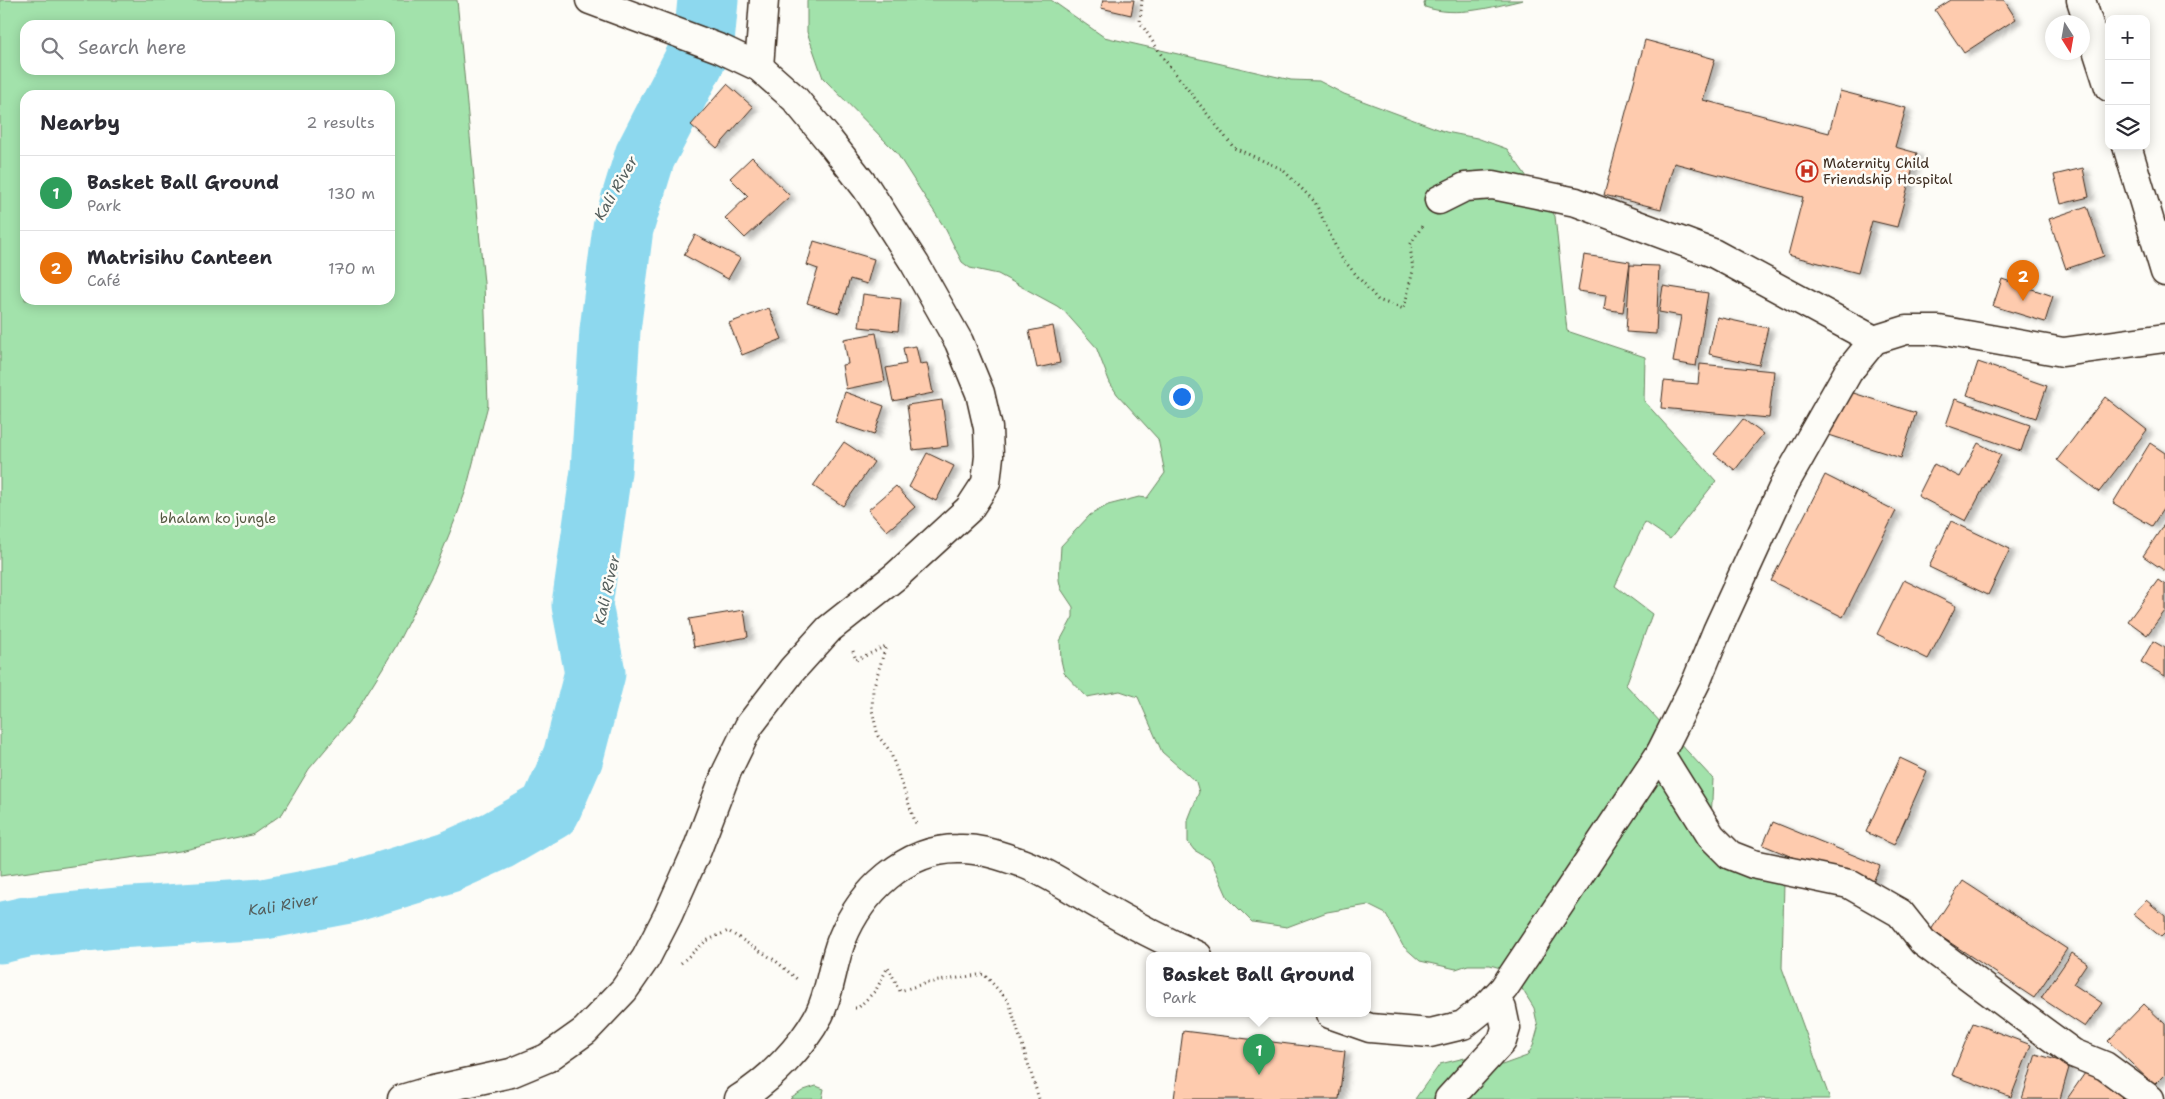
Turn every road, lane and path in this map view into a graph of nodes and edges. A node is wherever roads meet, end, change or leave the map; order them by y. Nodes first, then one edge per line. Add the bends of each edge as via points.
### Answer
1 (590, 0) edge
2 (764, 0) edge
3 (1142, 0) edge
4 (2081, 0) edge
5 (758, 67) junction
6 (2105, 75) edge
7 (2128, 150) edge
8 (1439, 200) joint
9 (2165, 272) edge
10 (2165, 338) edge
11 (1874, 340) junction
12 (842, 618) junction
13 (1660, 754) junction
14 (926, 855) junction
15 (1189, 952) edge
16 (680, 964) dead end
17 (828, 994) junction
18 (1488, 1005) junction
19 (1339, 1017) edge
20 (402, 1099) edge
21 (739, 1099) edge
22 (1039, 1099) edge
23 (1448, 1099) edge
24 (2150, 1099) edge

1 - 5 main road via 721,49
2 - 5 main road
3 - 8 path via 1140,22 1164,59 1234,148 1282,169 1315,202 1340,256 1378,300 1404,309 1413,270 1410,245
4 - 6 main road
5 - 12 main road via 795,99 828,140 867,189 915,264 959,342 980,393 988,428 986,483 969,509 896,576
7 - 9 main road
8 - 11 main road via 1465,188 1493,185 1576,202 1713,253
10 - 11 main road via 2063,352 1939,330 1906,330
11 - 13 main road via 1848,372 1785,482 1697,680
12 - 14 path via 856,660 886,646 873,689 872,710 878,736 890,751
12 - 20 main road via 792,670 749,726 668,915 646,958 624,990 585,1031 547,1058 511,1073
13 - 18 main road via 1514,972
13 - 24 main road via 1711,836 1730,855 1753,864 1849,884 1900,912 1923,942 2073,1053 2105,1066
14 - 15 main road via 959,848 1015,861 1052,878 1149,934
14 - 17 main road via 892,872 869,893 852,917 841,941
16 - 17 path via 706,940 728,931 801,982
17 - 21 main road via 818,1016 778,1068
17 - 22 path via 845,1005 858,1008 876,990 888,967 900,991 926,983 984,974 1009,1002
18 - 19 main road via 1463,1025 1430,1033 1370,1028
18 - 23 main road via 1502,1010 1506,1028 1502,1041

